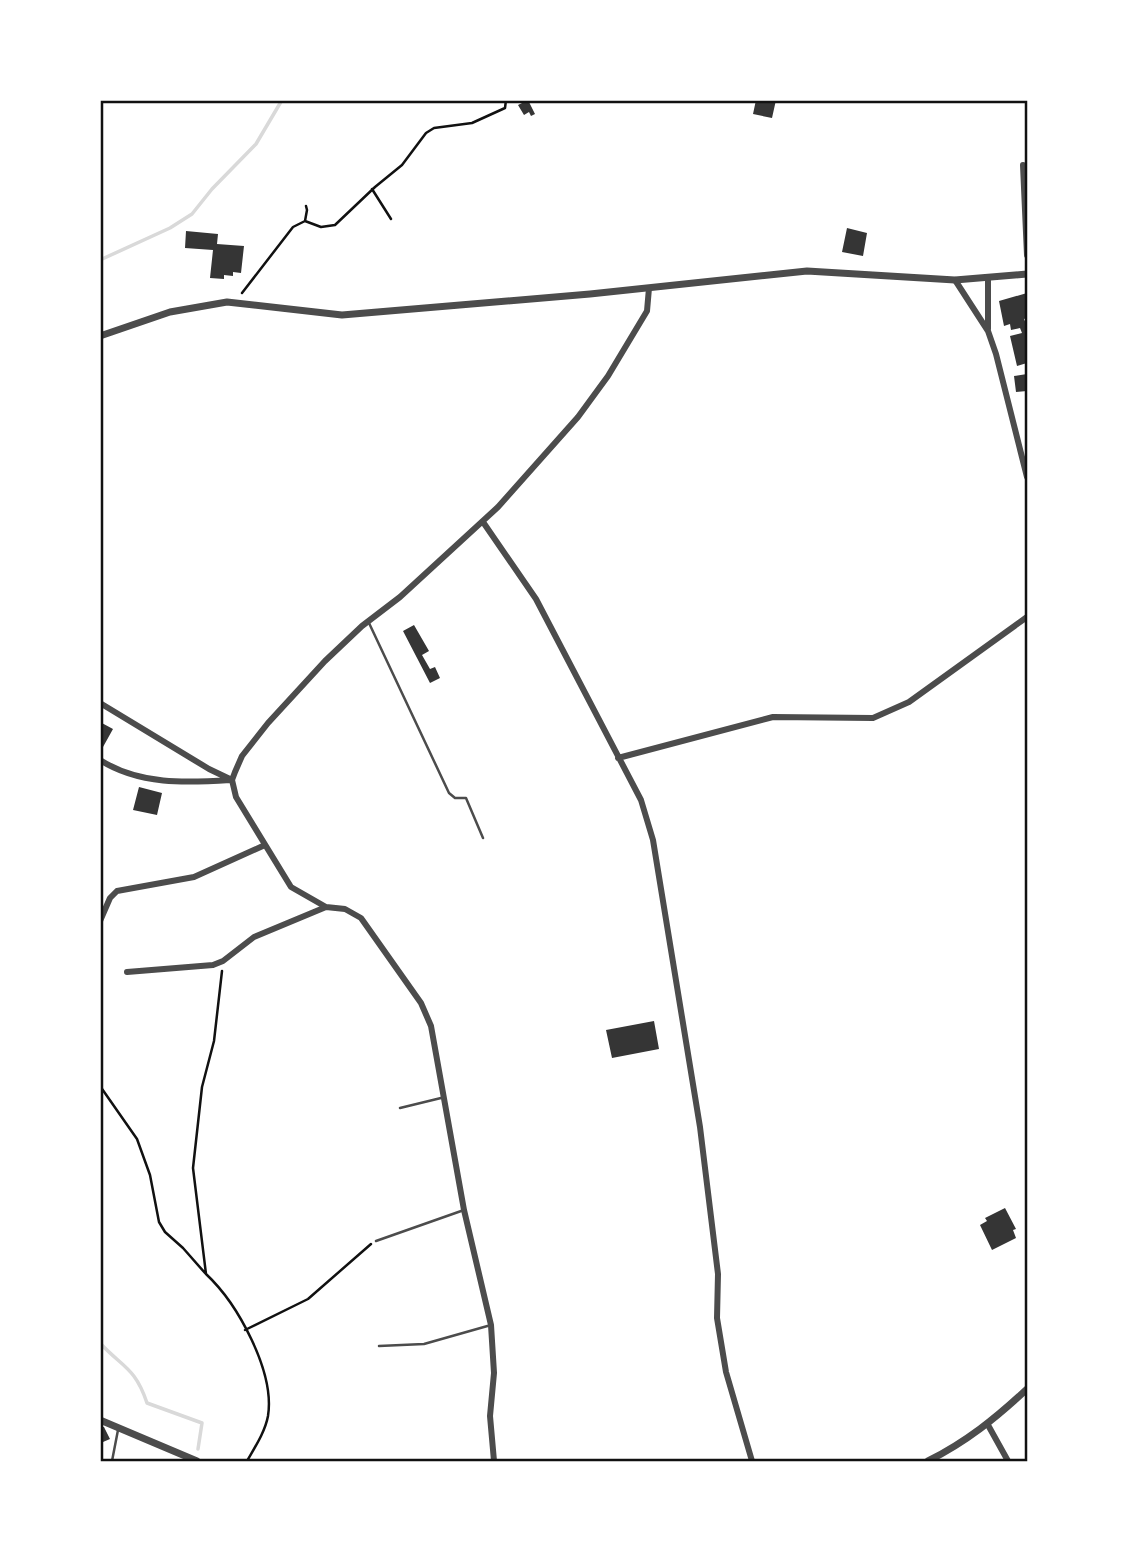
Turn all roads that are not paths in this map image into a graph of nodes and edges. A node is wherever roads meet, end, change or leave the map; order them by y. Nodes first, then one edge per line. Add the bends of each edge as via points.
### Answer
1 (1023, 165) dead end
2 (1027, 255) edge
3 (1027, 274) edge
4 (988, 279) junction
5 (955, 280) junction
6 (649, 288) junction
7 (988, 331) junction
8 (100, 336) edge
9 (1027, 477) edge
10 (484, 522) junction
11 (1027, 617) edge
12 (369, 622) junction
13 (100, 703) edge
14 (618, 758) junction
15 (100, 760) edge
16 (232, 780) junction
17 (483, 838) dead end
18 (265, 845) junction
19 (326, 907) junction
20 (100, 921) edge
21 (127, 972) dead end
22 (444, 1097) junction
23 (400, 1108) dead end
24 (464, 1209) junction
25 (376, 1241) road end
26 (491, 1325) junction
27 (380, 1346) dead end
28 (1027, 1389) edge
29 (100, 1420) edge
30 (988, 1425) junction
31 (118, 1427) junction
32 (112, 1461) edge
33 (197, 1461) edge
34 (494, 1461) edge
35 (752, 1461) edge
36 (928, 1461) edge
37 (1008, 1461) edge

1 - 2 street
3 - 4 street
4 - 5 street
4 - 7 street
5 - 6 street via 807,271
5 - 7 street
6 - 8 street via 342,315 235,301 170,312
6 - 10 street via 648,311 594,396
7 - 9 street
10 - 12 street
10 - 14 street via 536,599
11 - 14 street via 909,702 873,718 774,718
12 - 16 street via 325,661 268,723 242,756
12 - 17 lane via 449,793 466,798
13 - 16 street
14 - 35 street via 641,800 653,841 700,1127 718,1274 717,1318 726,1372
15 - 16 street via 138,777 183,783
16 - 18 street via 236,797
18 - 19 street via 291,887
18 - 20 street via 194,877 117,891
19 - 21 street via 254,937 213,965
19 - 22 street via 345,909 361,918 421,1003 431,1026
22 - 23 lane
22 - 24 street
24 - 25 lane
24 - 26 street
26 - 27 lane via 424,1344
26 - 34 street
28 - 30 street
29 - 31 street
30 - 36 street
30 - 37 street
31 - 32 lane
31 - 33 street

